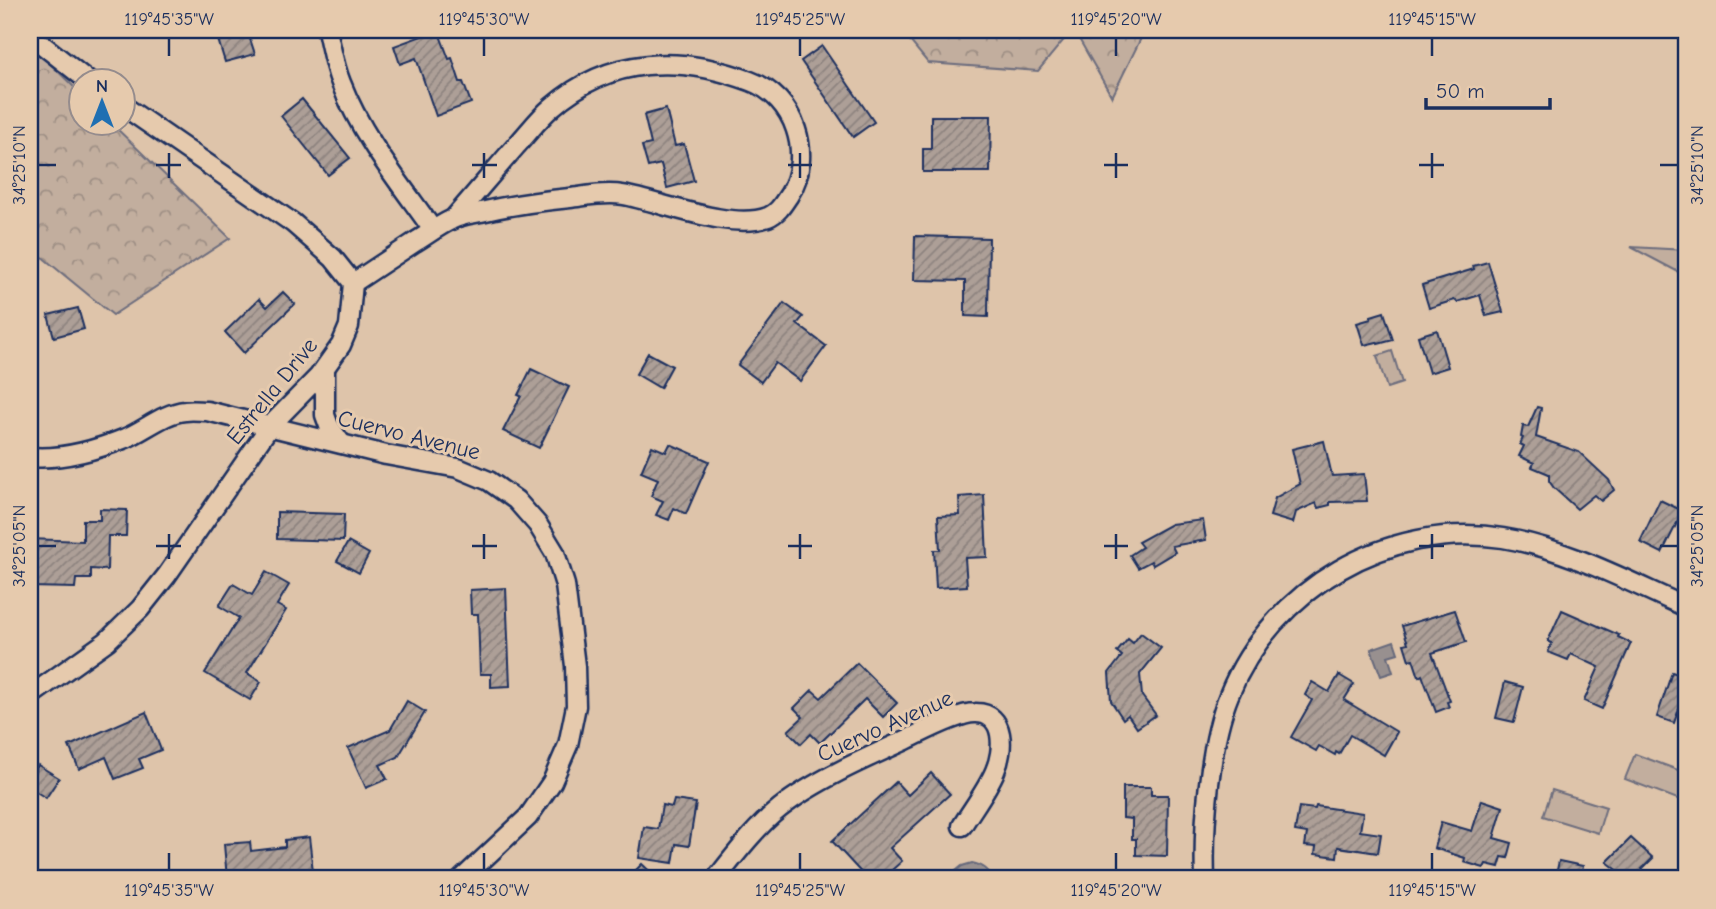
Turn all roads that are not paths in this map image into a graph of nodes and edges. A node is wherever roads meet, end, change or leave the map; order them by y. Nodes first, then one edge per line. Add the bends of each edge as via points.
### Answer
1 (327, 30) edge
2 (30, 35) edge
3 (69, 66) edge
4 (136, 115) edge
5 (454, 218) junction
6 (433, 230) junction
7 (353, 283) junction
8 (325, 368) junction
9 (270, 426) junction
10 (341, 443) junction
11 (30, 457) edge
12 (1686, 607) edge
13 (30, 696) edge
14 (962, 825) dead end
15 (462, 879) edge
16 (716, 879) edge
17 (1205, 879) edge

1 - 6 street via 340,82 360,123
2 - 3 street
4 - 7 street via 293,223 333,258
5 - 5 street via 551,108 579,87 611,72 681,64 725,71 760,84 780,100 799,137 801,162 794,187 769,217 743,222 716,219 647,200 589,195
5 - 6 street
6 - 7 street
7 - 8 street, Estrella Drive via 349,326
8 - 9 street, Estrella Drive
8 - 10 street via 324,415
9 - 10 street, Cuervo Avenue
9 - 11 street, Cuervo Avenue via 207,411 182,411 127,438 83,452
9 - 13 street, Estrella Drive via 140,609 107,641
10 - 15 street, Cuervo Avenue via 458,468 489,481 516,500 538,525 555,553 565,585 576,706 568,745 552,782 528,817
12 - 17 street via 1571,557 1501,537 1446,536 1408,542 1350,562 1286,608 1238,675 1220,722 1212,767
14 - 16 street, Cuervo Avenue via 995,773 1002,743 996,720 976,712 879,752 807,789 779,809

